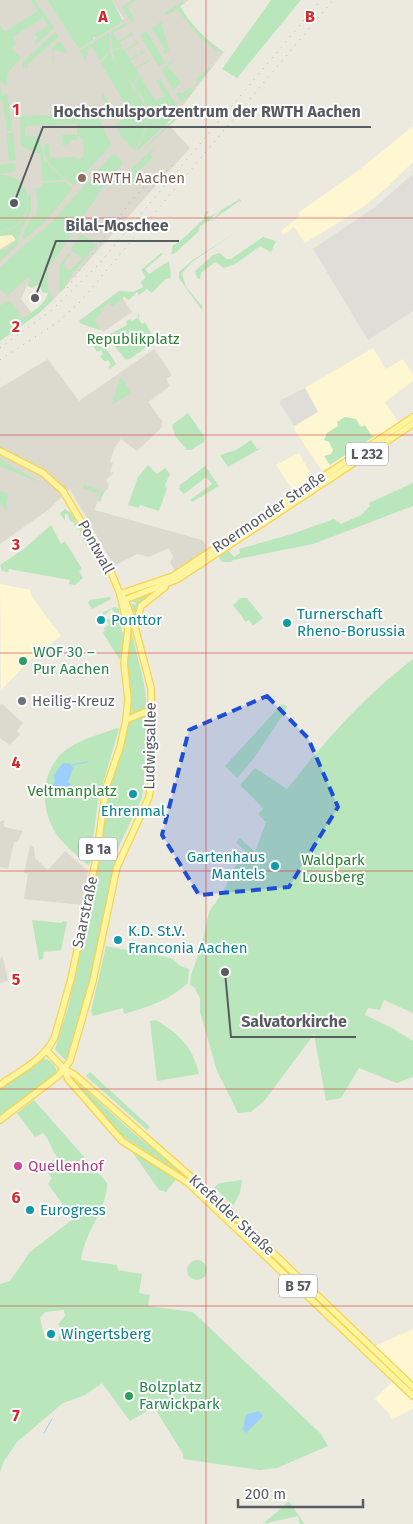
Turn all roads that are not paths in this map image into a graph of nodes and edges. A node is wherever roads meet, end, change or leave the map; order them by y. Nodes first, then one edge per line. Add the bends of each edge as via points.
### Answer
1 (413, 417) edge
2 (413, 424) edge
3 (0, 451) edge
4 (169, 584) junction
5 (120, 594) junction
6 (122, 600) junction
7 (135, 627) junction
8 (152, 709) junction
9 (126, 720) junction
10 (46, 1050) junction
11 (64, 1069) junction
12 (0, 1085) edge
13 (0, 1120) edge
14 (413, 1387) edge
15 (413, 1396) edge

1 - 5 main road, Roermonder Straße / L 232 via 173,576
2 - 4 main road, Roermonder Straße / L 232
3 - 5 main road, Pontwall / B 1a via 47,476 63,491 99,549
4 - 6 main road, Roermonder Straße / L 232
4 - 7 main road via 141,606
5 - 6 main road, Saarstraße / B 1a
6 - 7 main road, Ludwigsallee / B 1a
6 - 9 main road, Saarstraße / B 1a via 128,636 124,663 128,699
7 - 8 main road, Ludwigsallee / B 1a via 149,678
8 - 9 main road
8 - 11 main road, Ludwigsallee / B 1a via 149,797 118,862 83,1019 70,1061
9 - 10 main road, Saarstraße / B 1a via 106,788 97,854 71,979 55,1036
10 - 11 main road, Krefelder Straße / B 57
10 - 12 main road, B 1a
11 - 13 main road, B 1a
11 - 14 main road, Krefelder Straße / B 57 via 75,1075 218,1200
11 - 15 main road, Krefelder Straße / B 57 via 68,1079 127,1145 187,1182

